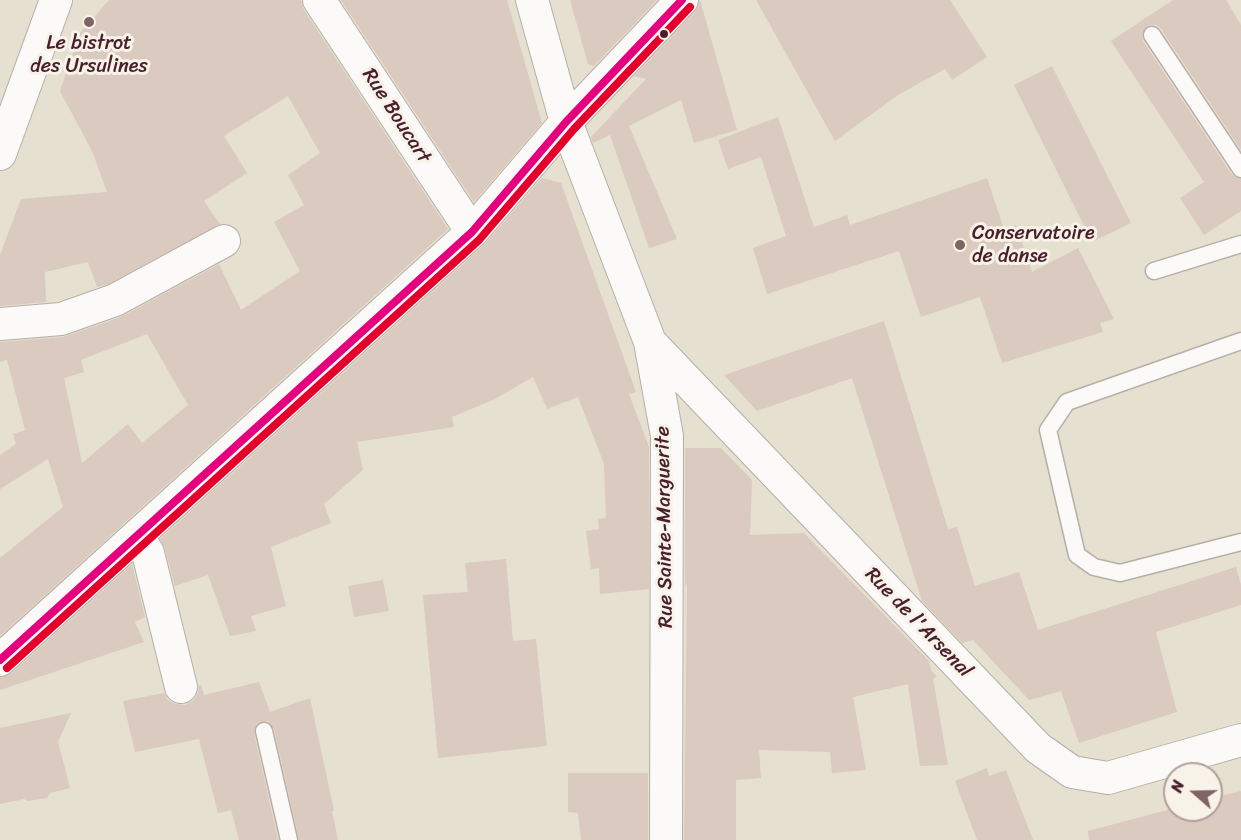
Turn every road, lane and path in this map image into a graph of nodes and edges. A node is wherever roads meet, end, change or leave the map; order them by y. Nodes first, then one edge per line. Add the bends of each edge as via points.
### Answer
1 (45, 0) edge
2 (56, 0) edge
3 (319, 0) edge
4 (532, 0) edge
5 (682, 0) edge
6 (1152, 35) dead end
7 (0, 97) edge
8 (566, 122) junction
9 (0, 154) edge
10 (1241, 169) edge
11 (472, 232) junction
12 (224, 241) dead end
13 (1241, 244) edge
14 (1154, 271) dead end
15 (0, 324) edge
16 (1241, 341) edge
17 (650, 342) junction
18 (138, 537) junction
19 (1241, 542) edge
20 (0, 660) edge
21 (181, 687) dead end
22 (264, 731) dead end
23 (1241, 740) edge
24 (289, 840) edge
25 (666, 840) edge

1 - 7 street via 43,11 24,28
2 - 9 street
3 - 11 street, Rue Boucart
4 - 8 street, Rue Sainte-Marguerite
5 - 8 street
6 - 10 lane
8 - 11 street
8 - 17 street, Rue Sainte-Marguerite
11 - 18 street
12 - 15 street via 115,300 62,319
13 - 14 lane
16 - 19 lane via 1067,402 1048,430 1077,555 1094,567 1120,573
17 - 23 street, Rue de l'Arsenal via 1038,748 1071,772 1108,778
17 - 25 street, Rue Sainte-Marguerite via 667,436
18 - 20 street
18 - 21 street via 148,553
22 - 24 lane

